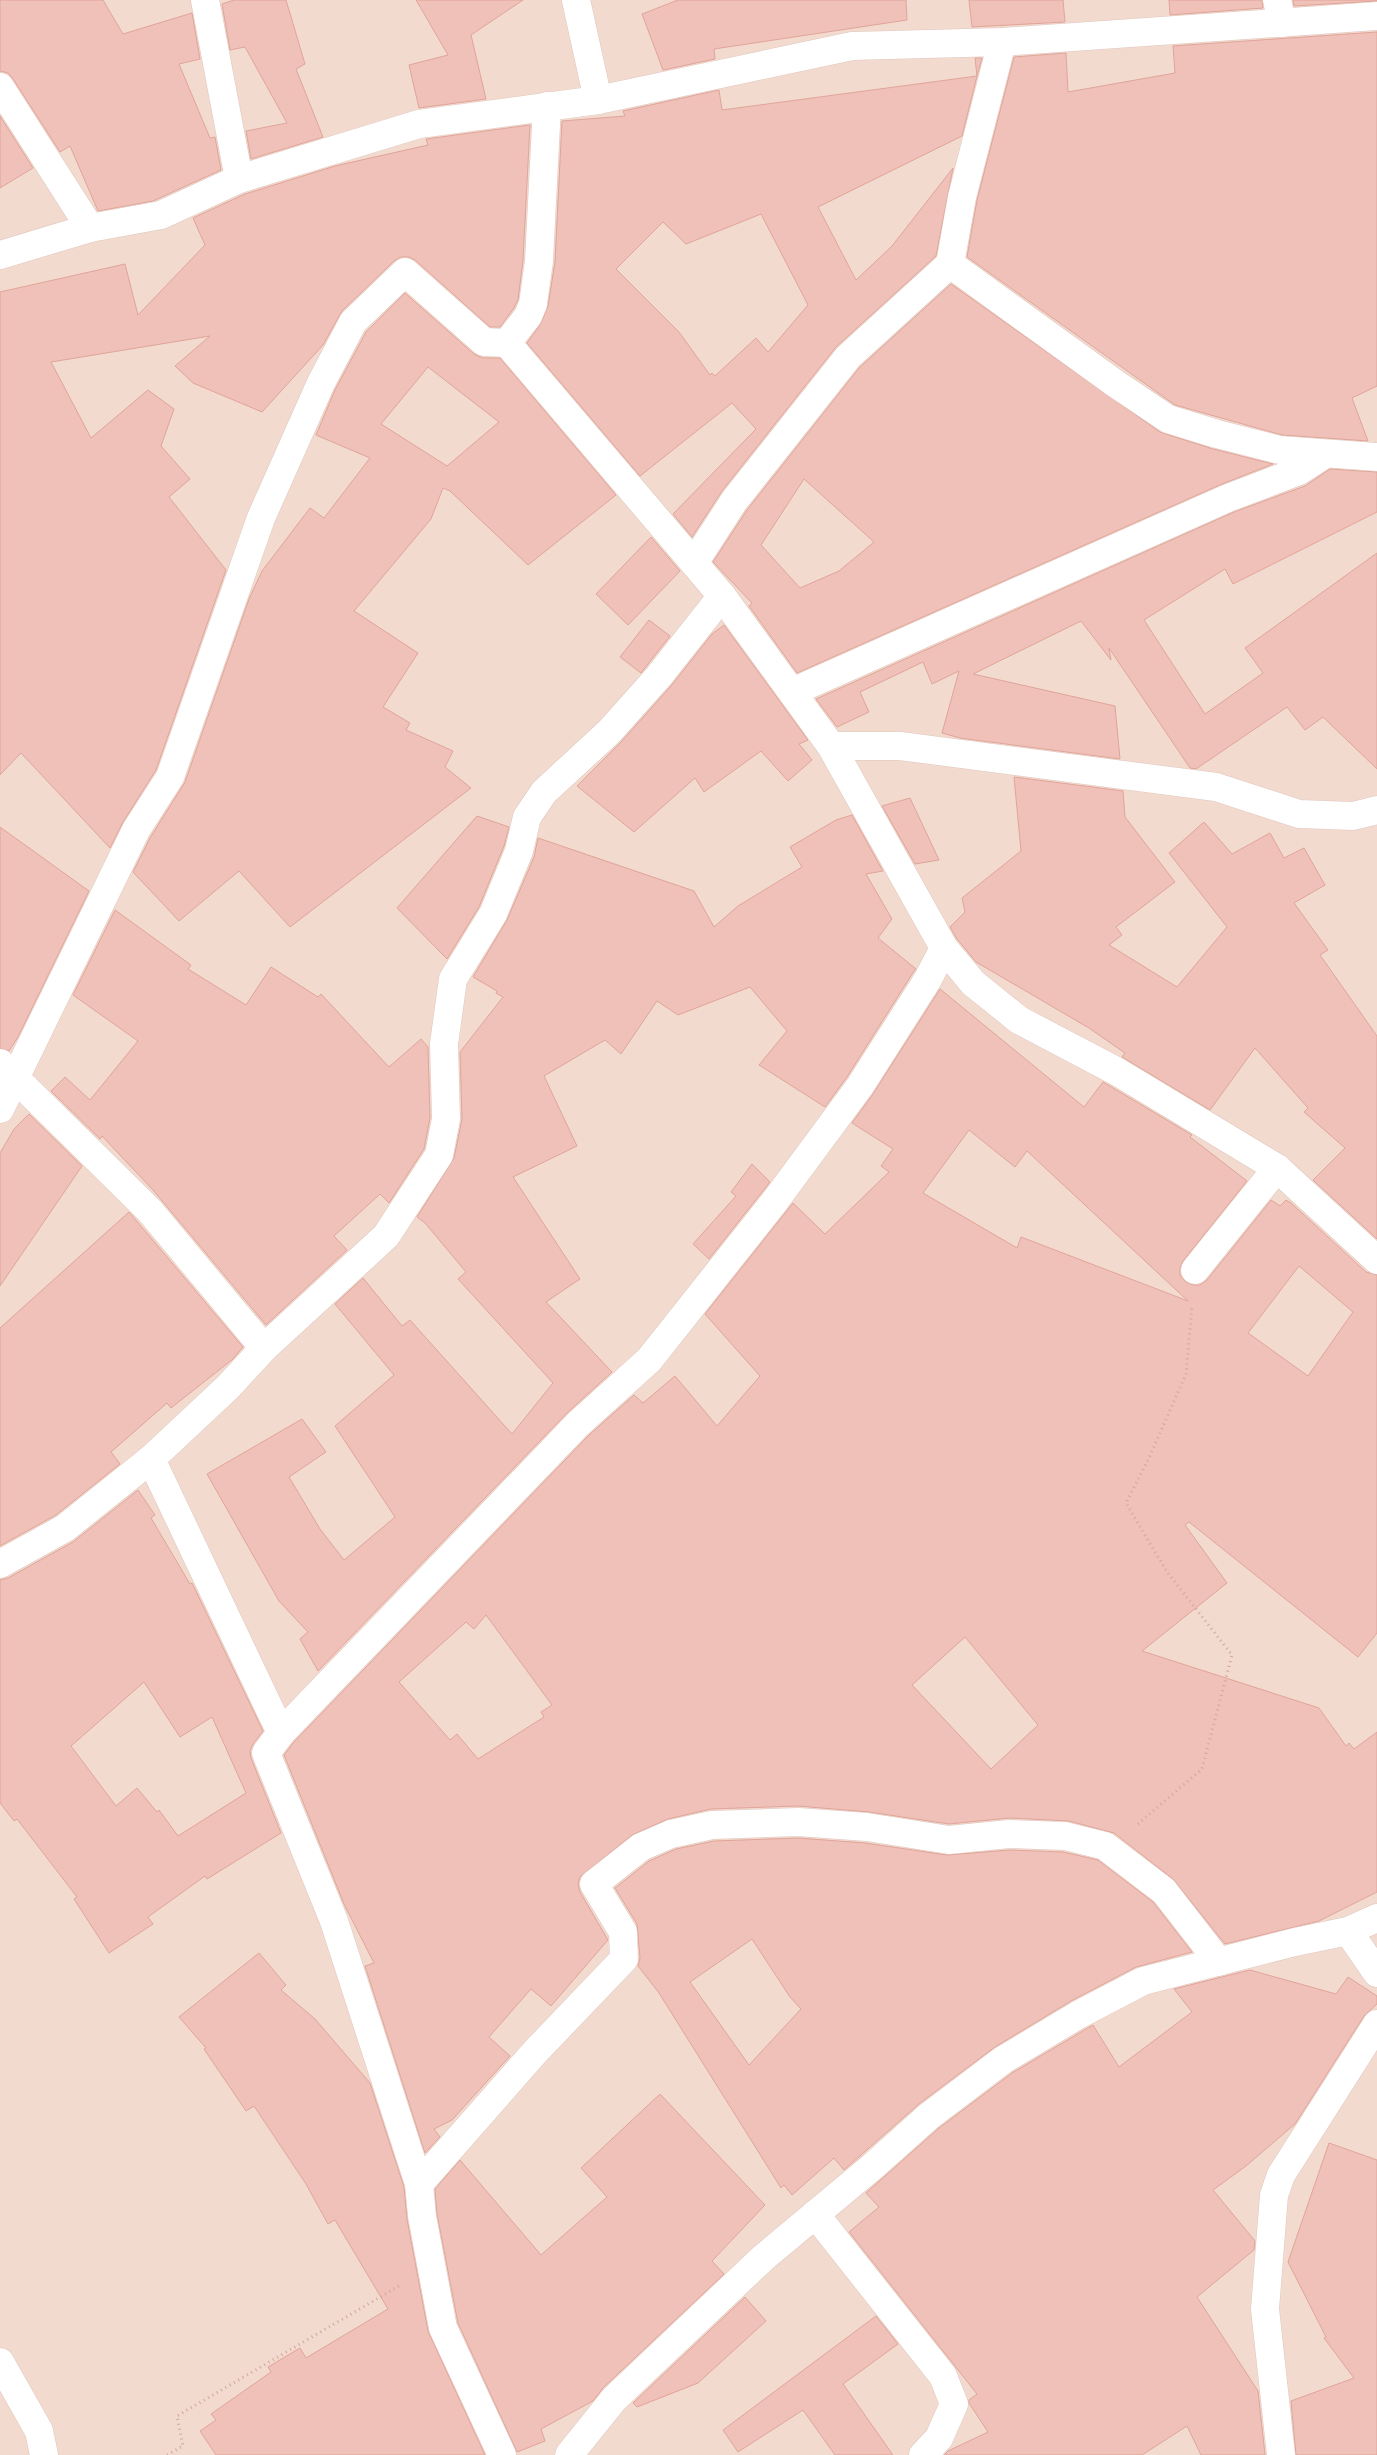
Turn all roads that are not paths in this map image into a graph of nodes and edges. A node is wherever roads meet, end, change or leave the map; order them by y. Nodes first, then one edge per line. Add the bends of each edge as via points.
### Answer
1 (205, 0) edge
2 (576, 0) edge
3 (1280, 11) edge
4 (1377, 16) edge
5 (1002, 42) junction
6 (0, 87) edge
7 (598, 100) junction
8 (547, 106) junction
9 (239, 179) junction
10 (90, 228) junction
11 (0, 255) edge
12 (950, 264) junction
13 (507, 343) junction
14 (1325, 454) junction
15 (1377, 457) edge
16 (694, 563) junction
17 (722, 596) junction
18 (792, 692) junction
19 (831, 746) junction
20 (1377, 810) edge
21 (944, 948) junction
22 (8, 1071) edge
23 (0, 1109) edge
24 (1277, 1168) junction
25 (1377, 1260) edge
26 (1195, 1270) road end
27 (264, 1348) junction
28 (151, 1459) junction
29 (0, 1564) edge
30 (281, 1733) junction
31 (1377, 1918) edge
32 (1348, 1931) junction
33 (1219, 1962) junction
34 (1377, 1973) edge
35 (1377, 2024) edge
36 (420, 2184) junction
37 (816, 2214) junction
38 (0, 2362) edge
39 (44, 2455) edge
40 (502, 2455) edge
41 (568, 2455) edge
42 (923, 2455) edge
43 (1281, 2455) edge

1 - 9 street
2 - 7 street
3 - 4 street
3 - 5 street
5 - 7 street via 852,46
5 - 12 street via 964,189
6 - 10 street
7 - 8 street
8 - 9 street via 420,124
8 - 13 street via 539,261 533,304
9 - 10 street via 160,216
10 - 11 street
12 - 14 street via 1168,419 1280,450
12 - 16 street via 848,357 734,501
13 - 16 street
13 - 22 street via 484,342 405,272 353,322 321,383 261,518 170,777 136,830
14 - 15 street
14 - 18 street via 1299,471 1228,498
16 - 17 street
17 - 18 street
17 - 27 street via 659,676 609,732 544,792 527,817 519,851 493,914 453,979 444,1044 446,1119 439,1155 386,1236
18 - 19 street
19 - 20 street via 900,746 1216,787 1299,814 1353,816
19 - 21 street
21 - 24 street via 973,983 1019,1020 1116,1071
21 - 30 street via 860,1086 775,1201 649,1360 578,1424
22 - 23 street
22 - 27 street via 150,1211
24 - 25 street
24 - 26 street
27 - 28 street via 228,1387
28 - 29 street via 65,1528
28 - 30 street
30 - 36 street via 266,1753 334,1922
31 - 32 street
32 - 33 street
32 - 34 street
33 - 36 street via 1164,1891 1105,1846 1065,1836 1009,1834 949,1840 868,1827 798,1822 712,1825 671,1834 641,1847 594,1884 624,1932 624,1959 535,2052
33 - 37 street via 1143,1982 1078,2015 1003,2060 928,2116
35 - 43 street via 1281,2174 1274,2195 1265,2309
36 - 40 street via 422,2216 444,2328
37 - 41 street via 756,2264 614,2399
37 - 42 street via 943,2376 954,2404 939,2438
38 - 39 street via 39,2431

